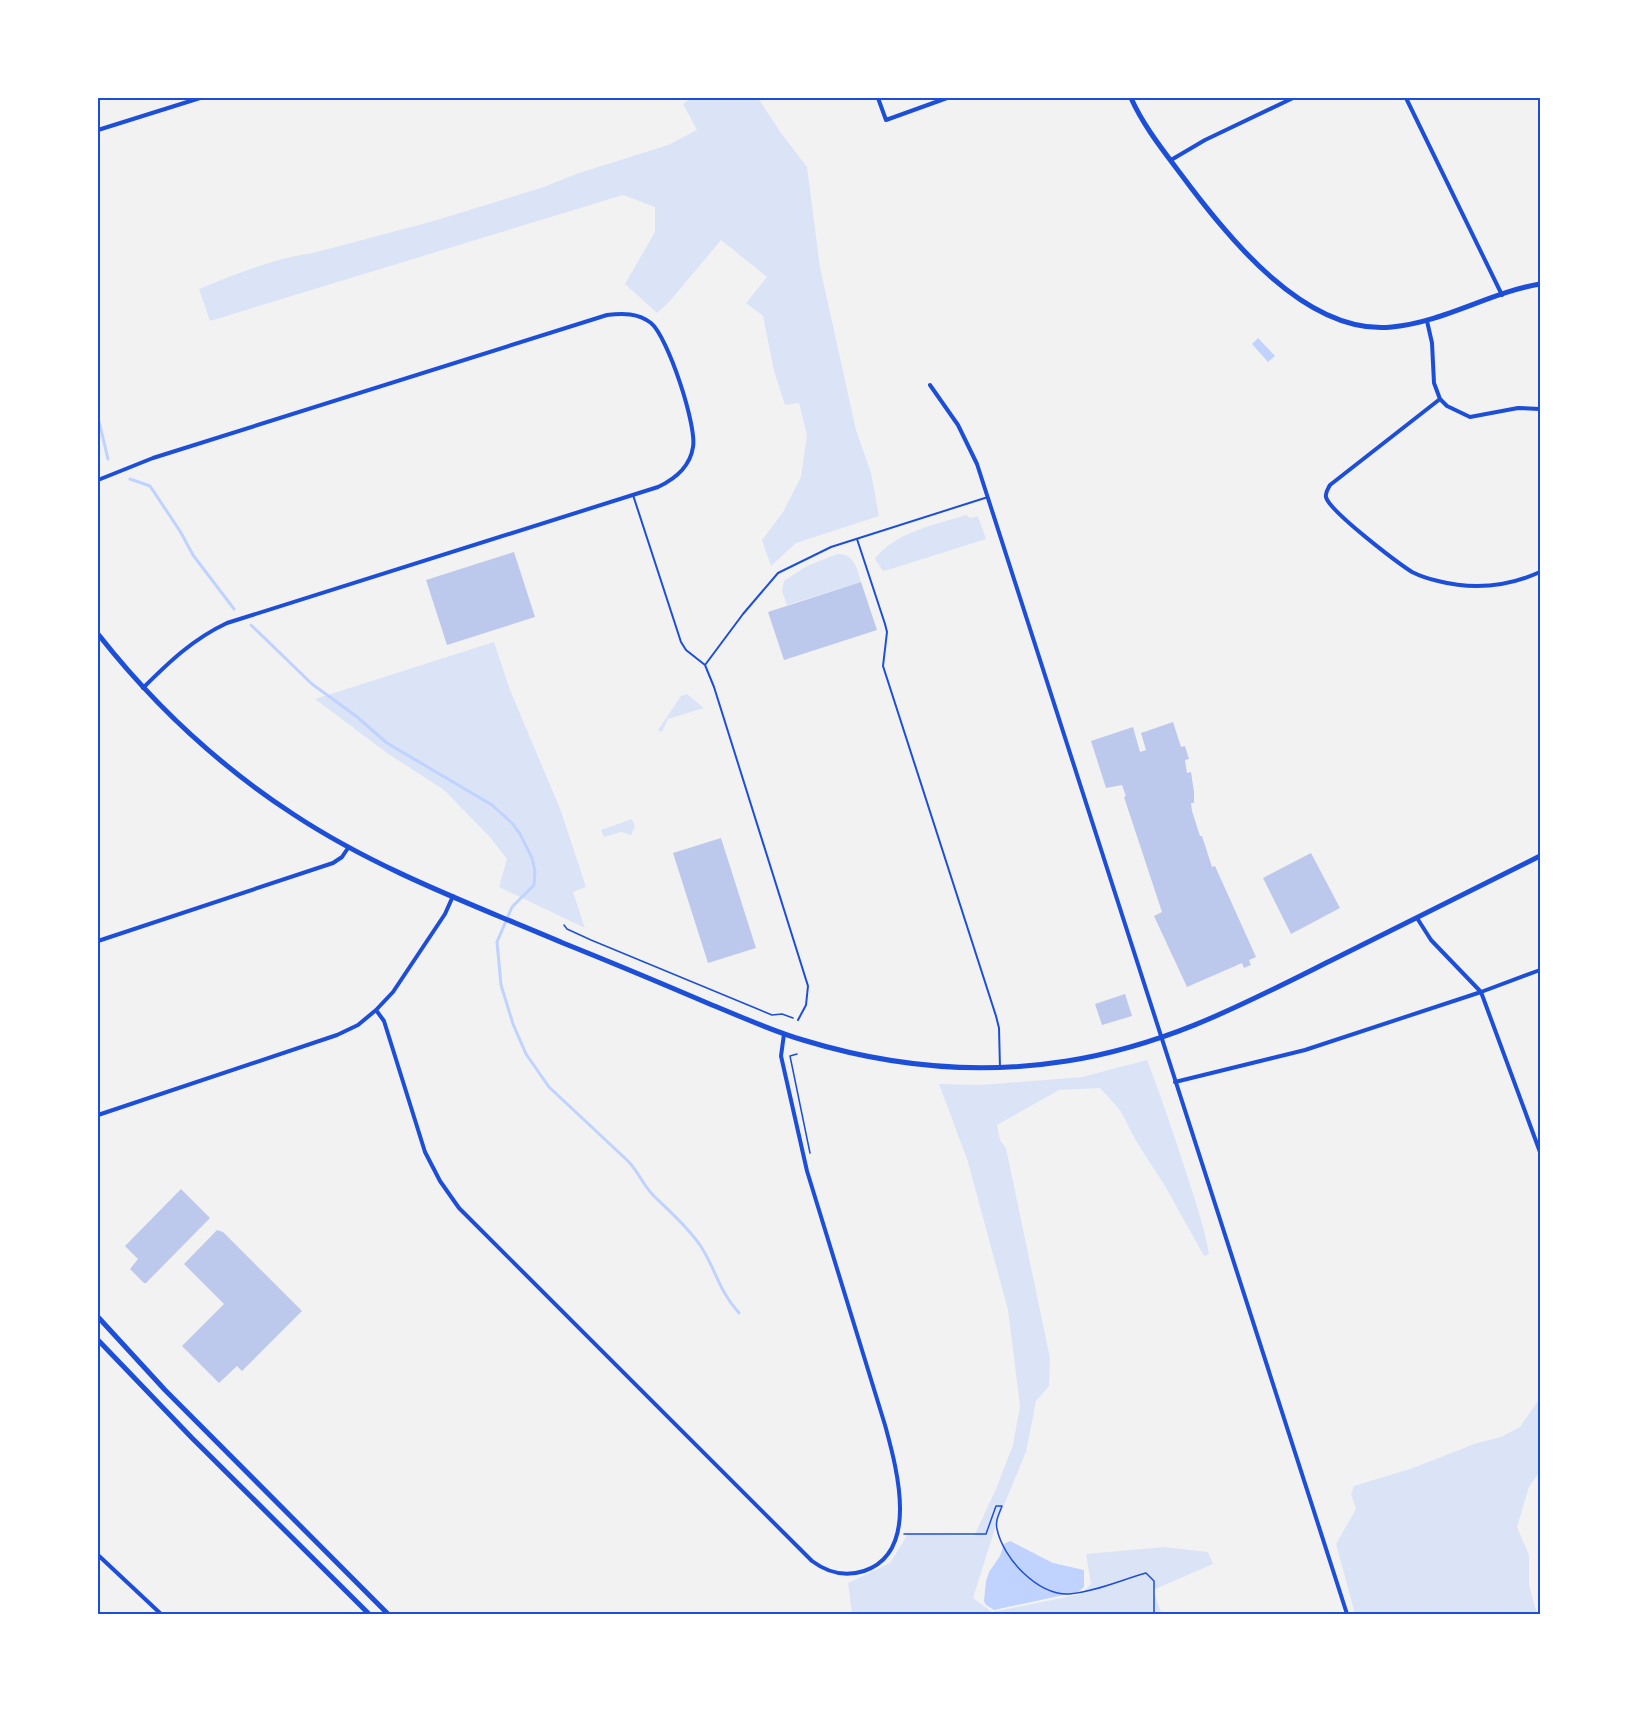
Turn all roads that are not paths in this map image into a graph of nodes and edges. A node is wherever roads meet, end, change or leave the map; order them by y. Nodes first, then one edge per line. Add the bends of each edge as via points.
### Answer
1 (200, 98) edge
2 (878, 98) edge
3 (948, 98) edge
4 (1131, 98) edge
5 (1293, 98) edge
6 (1406, 98) edge
7 (98, 130) edge
8 (1170, 160) junction
9 (1540, 284) edge
10 (1502, 296) junction
11 (1427, 321) junction
12 (930, 384) dead end
13 (1440, 399) junction
14 (1540, 409) edge
15 (98, 480) edge
16 (633, 495) junction
17 (988, 497) junction
18 (857, 540) junction
19 (1540, 572) edge
20 (98, 634) edge
21 (705, 665) junction
22 (143, 688) junction
23 (348, 848) junction
24 (1540, 856) edge
25 (453, 896) junction
26 (1417, 918) junction
27 (98, 941) edge
28 (1540, 970) edge
29 (1481, 992) junction
30 (376, 1010) junction
31 (798, 1020) dead end
32 (784, 1034) junction
33 (1162, 1039) junction
34 (1000, 1068) junction
35 (1175, 1082) junction
36 (98, 1114) edge
37 (1540, 1152) edge
38 (98, 1317) edge
39 (98, 1340) edge
40 (98, 1555) edge
41 (161, 1614) edge
42 (369, 1614) edge
43 (388, 1614) edge
44 (1347, 1614) edge

1 - 7 street
2 - 3 street via 886,120
4 - 8 street
5 - 8 street
6 - 10 street
8 - 11 street via 1240,249 1304,301 1335,317 1366,326 1393,327
9 - 10 street
10 - 11 street
11 - 13 street via 1434,383
12 - 17 street via 969,444
13 - 14 street via 1470,417 1518,408
13 - 19 street via 1330,485 1326,492 1328,502 1400,565 1436,581 1489,586
15 - 16 street via 163,455 622,313 636,315 660,332 694,433 693,447 683,470 672,480
16 - 21 lane via 681,642
16 - 22 street via 227,623 188,646
17 - 18 lane
17 - 33 street
18 - 21 lane via 831,547 778,573
18 - 34 lane via 887,632 883,666 996,1016
20 - 22 street
21 - 31 lane via 808,986 806,1005
22 - 23 street via 239,776
23 - 25 street
23 - 27 street via 333,863
24 - 26 street
25 - 30 street via 393,992
25 - 32 street
26 - 29 street via 1431,940
26 - 33 street via 1227,1012
28 - 29 street
29 - 35 street via 1305,1050
29 - 37 street
30 - 32 street via 384,1021 425,1152 459,1208 812,1561 835,1573 857,1574 881,1561 895,1542 899,1488 885,1425 807,1171 781,1056
30 - 36 street via 337,1035
32 - 34 street via 879,1059 928,1066
33 - 34 street via 1066,1062
33 - 35 street
35 - 44 street
38 - 43 street via 165,1390
39 - 42 street
40 - 41 street

